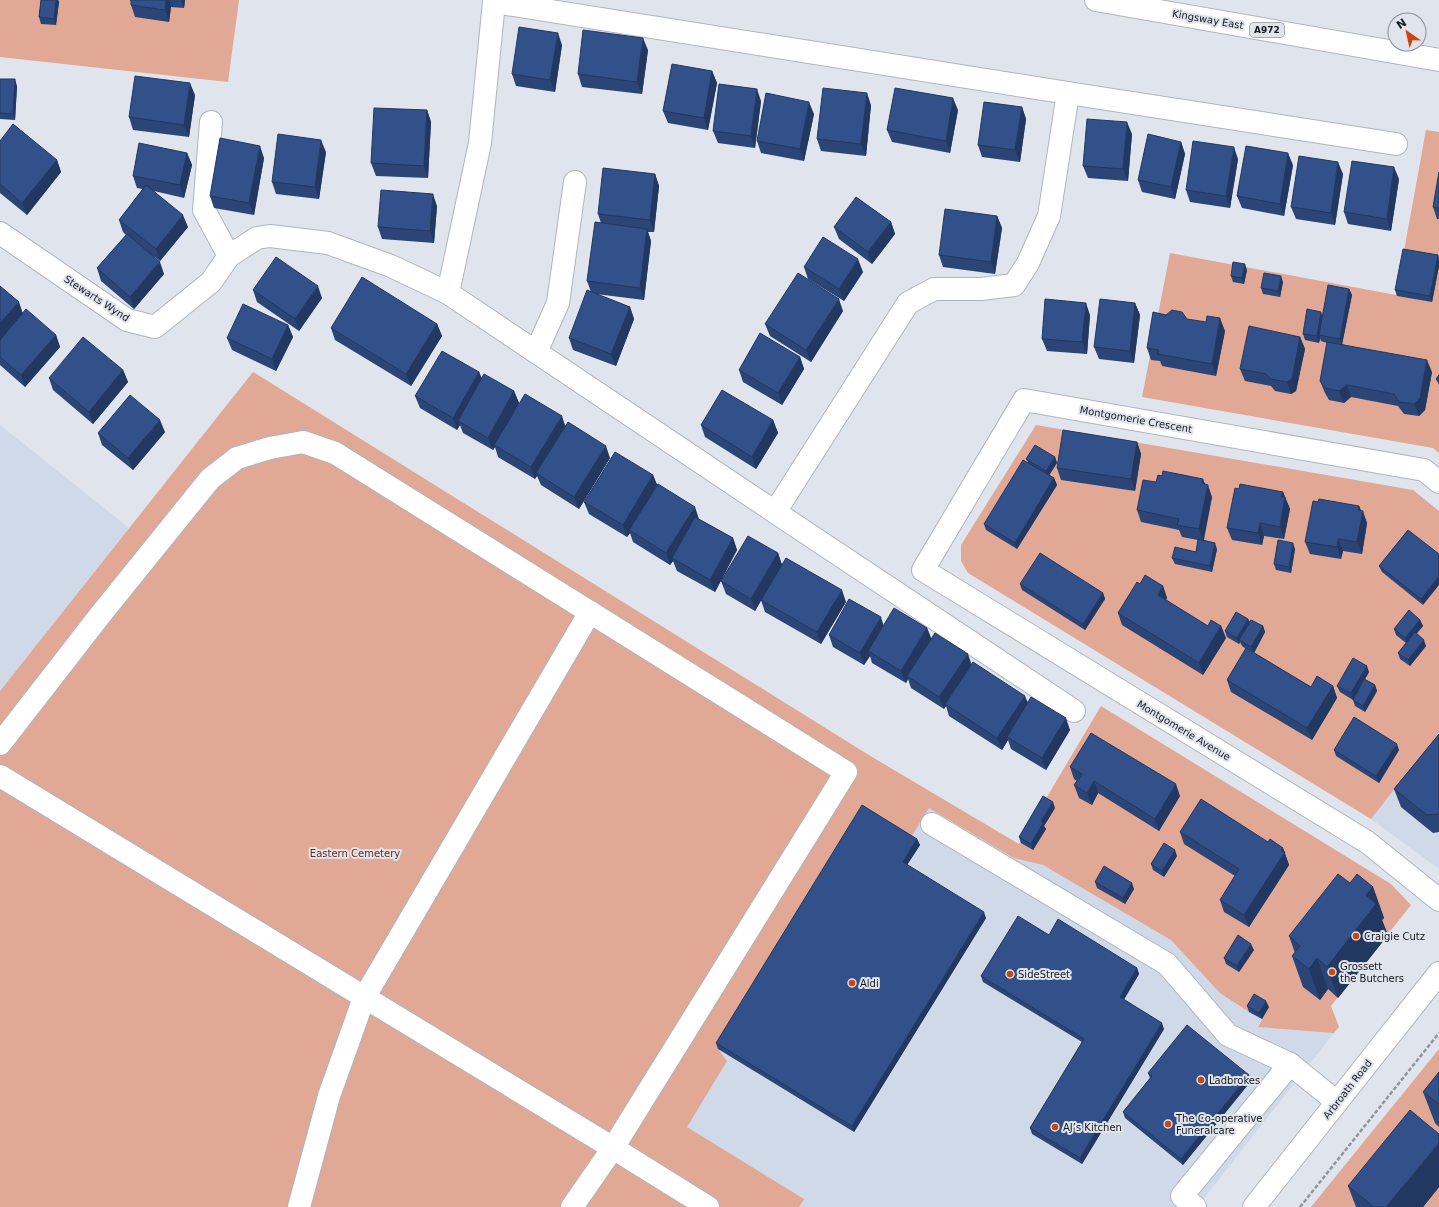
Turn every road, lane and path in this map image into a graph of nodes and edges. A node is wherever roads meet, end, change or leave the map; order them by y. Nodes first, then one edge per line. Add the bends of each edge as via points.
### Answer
1 (1096, 0) edge
2 (1168, 6) edge
3 (1439, 60) edge
4 (1068, 93) junction
5 (211, 122) dead end
6 (1396, 144) dead end
7 (575, 182) dead end
8 (0, 233) edge
9 (230, 256) junction
10 (448, 293) junction
11 (536, 352) junction
12 (1439, 482) edge
13 (775, 512) junction
14 (923, 570) joint
15 (590, 612) junction
16 (1074, 711) dead end
17 (0, 744) edge
18 (0, 776) edge
19 (932, 824) dead end
20 (1439, 900) edge
21 (1439, 973) edge
22 (364, 998) junction
23 (1439, 1033) edge
24 (1290, 1064) junction
25 (1337, 1102) junction
26 (613, 1148) junction
27 (1256, 1206) edge
28 (299, 1207) edge
29 (572, 1207) edge
30 (708, 1207) edge
31 (1195, 1207) edge
32 (1300, 1207) edge

1 - 2 main road, Kingsway East / A972
2 - 3 main road, Kingsway East / A972
4 - 6 main road
4 - 10 main road via 494,2 480,143
4 - 13 main road via 1049,216 1028,264 1014,285 934,289 908,303
5 - 9 main road via 204,210
7 - 11 main road via 558,303
8 - 9 main road, Stewarts Wynd via 126,320 155,327 212,282
9 - 10 main road, Stewarts Wynd via 257,238 270,236 328,243 392,266
10 - 11 main road, Stewarts Wynd
11 - 13 main road, Stewarts Wynd
12 - 14 main road, Montgomerie Crescent via 1424,470 1024,400
13 - 16 main road, Stewarts Wynd
14 - 20 main road, Montgomerie Avenue via 1368,842
15 - 17 main road via 335,453 303,442 270,448 237,458 210,478
15 - 22 main road
15 - 26 main road via 846,772
18 - 22 main road
19 - 24 main road via 1167,964 1228,1035
21 - 25 main road, Arbroath Road
22 - 26 main road
22 - 28 main road via 330,1096
23 - 32 path
24 - 25 main road
24 - 31 main road via 1182,1196
25 - 27 main road, Arbroath Road
26 - 29 main road
26 - 30 main road

